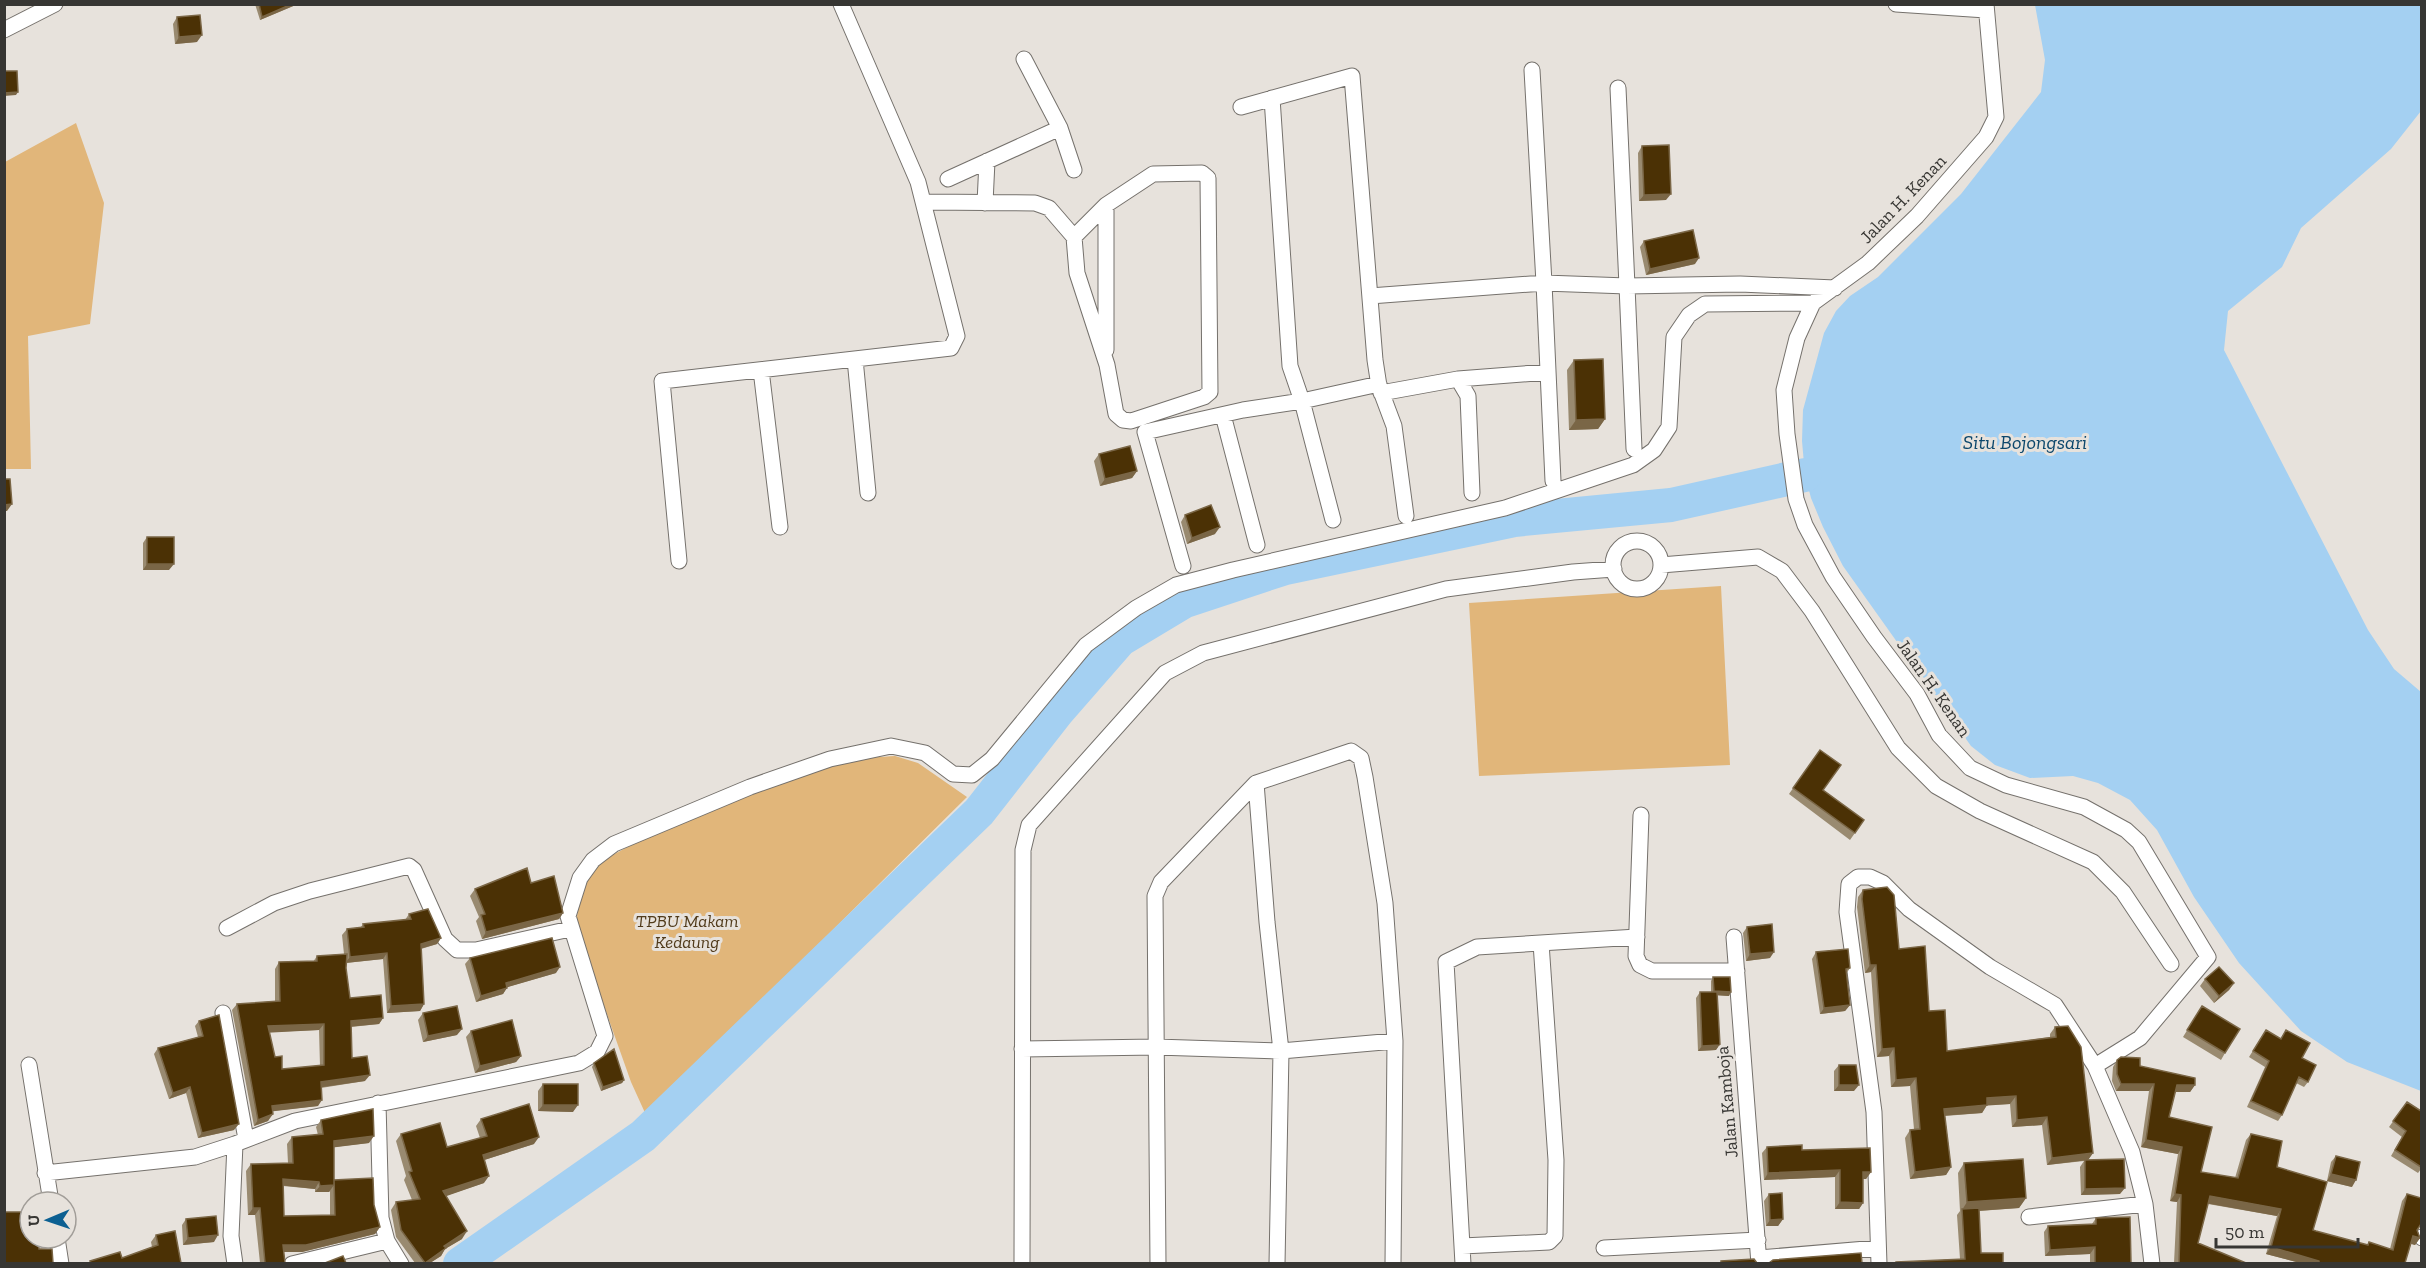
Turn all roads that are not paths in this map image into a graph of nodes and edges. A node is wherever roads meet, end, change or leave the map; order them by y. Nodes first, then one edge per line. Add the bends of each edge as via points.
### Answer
1 (56, 4) edge
2 (841, 4) edge
3 (1896, 4) edge
4 (1986, 7) edge
5 (4, 30) edge
6 (1024, 59) dead end
7 (1532, 70) dead end
8 (1618, 88) dead end
9 (1272, 99) junction
10 (1241, 107) dead end
11 (1060, 128) junction
12 (987, 161) junction
13 (1074, 170) dead end
14 (948, 178) dead end
15 (924, 202) junction
16 (985, 203) junction
17 (1106, 205) junction
18 (1070, 232) junction
19 (1544, 283) junction
20 (1627, 286) junction
21 (1835, 288) junction
22 (1370, 296) junction
23 (1814, 303) junction
24 (855, 359) junction
25 (1107, 365) junction
26 (761, 370) junction
27 (1548, 372) junction
28 (1458, 379) junction
29 (1380, 388) junction
30 (1302, 401) junction
31 (1223, 415) junction
32 (1634, 449) dead end
33 (1553, 482) dead end
34 (1472, 492) dead end
35 (868, 493) dead end
36 (1406, 516) dead end
37 (1333, 520) dead end
38 (780, 527) dead end
39 (1257, 545) dead end
40 (679, 561) dead end
41 (1661, 565) junction
42 (1183, 566) dead end
43 (1614, 569) junction
44 (1256, 783) junction
45 (1641, 815) dead end
46 (226, 928) dead end
47 (570, 929) junction
48 (1637, 937) junction
49 (1734, 937) dead end
50 (1541, 943) junction
51 (2171, 964) dead end
52 (1737, 971) junction
53 (223, 1013) dead end
54 (1395, 1041) junction
55 (1156, 1047) junction
56 (1022, 1048) junction
57 (1281, 1051) junction
58 (29, 1065) dead end
59 (2095, 1066) junction
60 (378, 1103) junction
61 (240, 1141) junction
62 (45, 1173) junction
63 (49, 1190) edge
64 (2145, 1204) junction
65 (2029, 1217) dead end
66 (1758, 1240) junction
67 (387, 1241) junction
68 (1462, 1246) junction
69 (1604, 1248) dead end
70 (1879, 1256) edge
71 (1759, 1261) edge
72 (235, 1263) edge
73 (292, 1263) edge
74 (401, 1263) edge
75 (1022, 1263) edge
76 (1158, 1263) edge
77 (1277, 1263) edge
78 (1393, 1263) edge
79 (1463, 1263) edge
80 (2152, 1263) edge

1 - 5 street
2 - 15 street
3 - 4 street
4 - 21 street, Jalan H. Kenan via 1996,117 1986,137 1917,216
6 - 11 street
7 - 19 street
8 - 20 street
9 - 10 street
9 - 22 street via 1352,76
9 - 30 street via 1290,366
11 - 12 street
11 - 13 street
12 - 14 street
12 - 16 street
15 - 16 street
15 - 24 street via 957,336 951,348
16 - 18 street via 1035,203 1049,208
17 - 18 street
17 - 25 street
17 - 25 street via 1153,174 1202,173 1208,178 1210,392 1131,421 1123,420 1116,414
18 - 25 street via 1077,273
19 - 20 street
19 - 22 street
19 - 27 street
20 - 21 street via 1740,284
20 - 32 street
21 - 23 street, Jalan H. Kenan
22 - 29 street
23 - 47 street via 1705,304 1689,315 1674,337 1669,427 1654,450 1633,465 1504,508 1176,585 1136,608 1086,645 992,759 972,775 953,774 925,753 891,746 830,759 750,787 614,844 593,860 573,894 568,916
23 - 59 street, Jalan H. Kenan via 1797,338 1784,390 1787,434 1796,499 1805,525 1833,577 1917,694 1939,735 1970,768 2006,785 2084,807 2126,830 2139,842 2208,957 2140,1038
24 - 26 street
24 - 35 street
26 - 38 street
26 - 40 street via 662,381
27 - 28 street
27 - 33 street
28 - 29 street
28 - 34 street via 1468,396
29 - 30 street
29 - 36 street via 1394,426
30 - 31 street
30 - 37 street
31 - 39 street
31 - 42 street via 1144,432
41 - 43 street via 1654,582 1640,589 1624,585
41 - 43 street via 1652,546 1638,541 1618,550
41 - 51 street via 1758,557 1782,571 1812,610 1898,748 1936,786 2093,862 2123,892
43 - 56 street via 1446,589 1203,653 1165,674 1029,825 1023,850
44 - 54 street via 1351,750 1361,758 1385,903
44 - 55 street via 1161,882 1155,896
44 - 57 street
45 - 48 street
46 - 47 street via 274,903 409,866 445,939 457,950 476,950
47 - 60 street via 605,1036 597,1052 579,1063
48 - 50 street
48 - 52 street via 1636,956 1643,969
49 - 52 street, Jalan Kamboja
50 - 68 street via 1477,947 1446,962
50 - 68 street via 1556,1160 1555,1236 1549,1242
52 - 66 street, Jalan Kamboja
53 - 61 street
54 - 57 street
54 - 78 street
55 - 56 street
55 - 57 street
55 - 76 street
56 - 75 street
57 - 77 street
58 - 62 street
59 - 64 street via 2132,1152
59 - 70 street via 2055,1005 1990,967 1909,909 1882,883 1870,877 1853,878 1847,912 1870,1074
60 - 61 street via 295,1121
60 - 67 street via 379,1196
61 - 62 street via 195,1157
61 - 72 street via 231,1226
62 - 63 street
64 - 65 street
64 - 80 street
66 - 69 street
66 - 71 street, Jalan Kamboja
67 - 73 street
67 - 74 street
68 - 79 street
70 - 71 street

